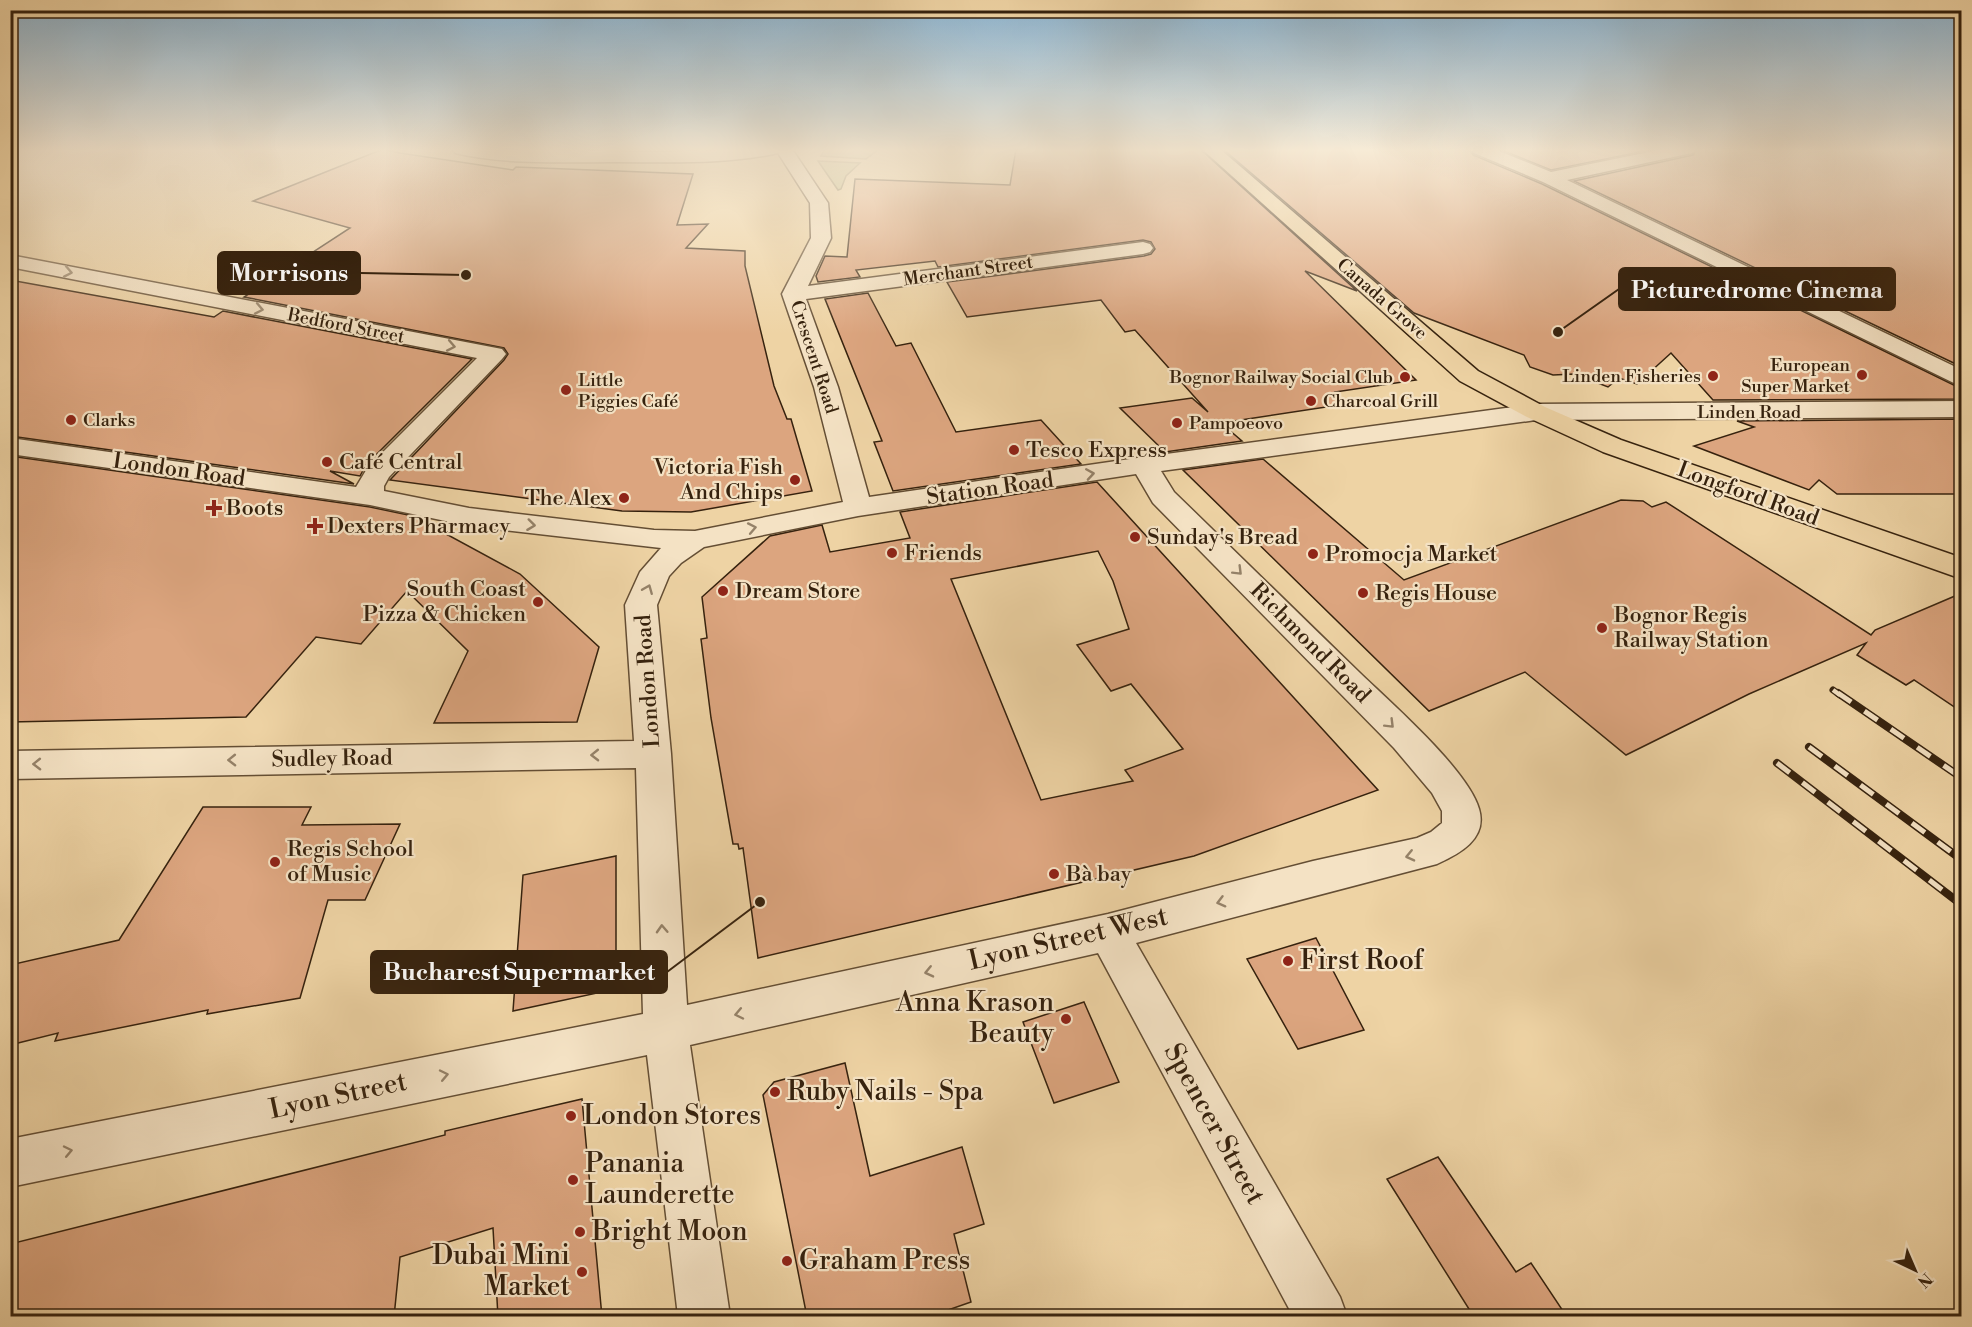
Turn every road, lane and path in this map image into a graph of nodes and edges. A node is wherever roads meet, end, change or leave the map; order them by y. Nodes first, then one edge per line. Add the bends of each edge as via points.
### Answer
1 (819, 211) edge
2 (1281, 211) edge
3 (1617, 211) edge
4 (1143, 248) dead end
5 (10, 261) edge
6 (793, 294) junction
7 (1962, 380) edge
8 (1962, 410) edge
9 (1536, 412) junction
10 (10, 446) edge
11 (1144, 465) junction
12 (370, 497) junction
13 (858, 507) junction
14 (695, 540) junction
15 (1962, 569) edge
16 (653, 754) junction
17 (10, 765) edge
18 (1461, 829) joint
19 (1108, 932) junction
20 (666, 1029) junction
21 (10, 1163) edge
22 (704, 1317) edge
23 (1321, 1317) edge

1 - 6 street, Crescent Road via 821,238
2 - 9 main road, Canada Grove via 1469,376
3 - 7 street
4 - 6 street, Merchant Street
5 -> 12 street, Bedford Street via 494,354 378,473 370,486
6 - 13 street, Crescent Road via 826,387
8 - 9 street, Linden Road
9 - 11 street, Station Road
9 - 15 main road, Longford Road via 1630,453
10 - 12 street, London Road
13 -> 11 street, Station Road
11 -> 18 street, Richmond Road via 1163,497 1445,783 1461,810
12 -> 14 street, London Road via 469,518
14 -> 13 street, Station Road
16 -> 14 street, London Road via 641,605 655,572 670,556
16 -> 17 street, Sudley Road
20 -> 16 street, London Road
18 -> 19 street, Lyon Street West via 1445,843 1423,853
19 -> 20 street, Lyon Street West
19 - 23 street, Spencer Street
21 -> 20 street, Lyon Street
20 - 22 street, London Road

